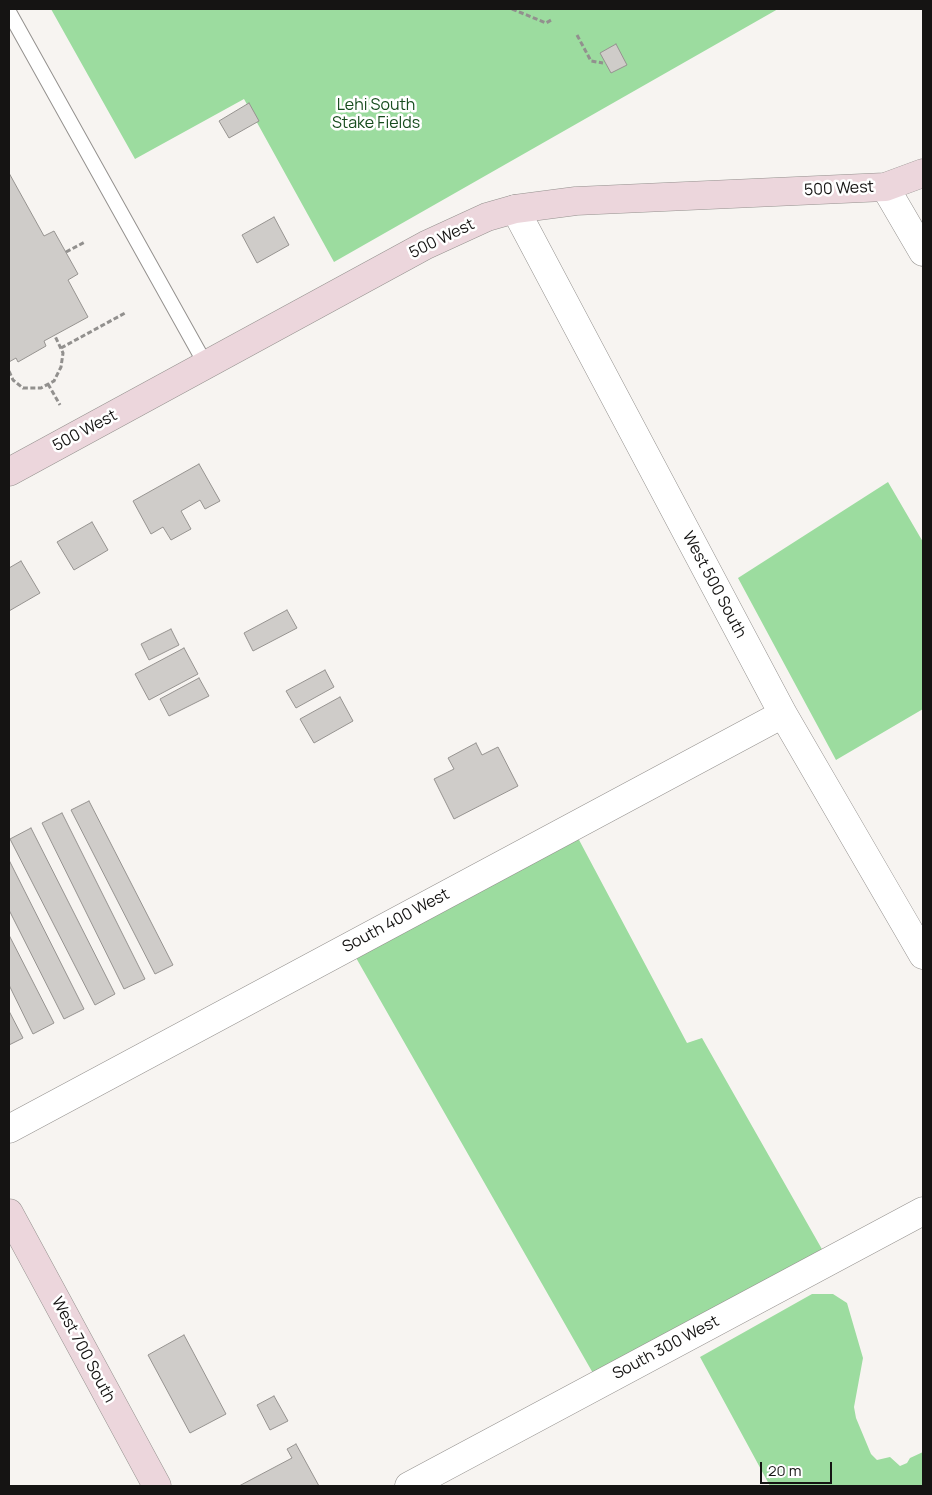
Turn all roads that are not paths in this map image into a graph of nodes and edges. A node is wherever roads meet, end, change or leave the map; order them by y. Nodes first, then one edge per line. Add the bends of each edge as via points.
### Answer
1 (9, 12) edge
2 (923, 173) edge
3 (885, 187) junction
4 (515, 209) junction
5 (923, 252) edge
6 (206, 365) junction
7 (9, 472) edge
8 (783, 714) junction
9 (923, 955) edge
10 (9, 1129) edge
11 (923, 1211) edge
12 (9, 1213) edge
13 (157, 1486) edge
14 (409, 1486) edge

1 - 6 lane
2 - 3 street, 500 West
3 - 4 street, 500 West via 576,201
3 - 5 street
4 - 6 street, 500 West via 487,217 426,245
4 - 8 street, West 500 South
6 - 7 street, 500 West
8 - 9 street, West 500 South
8 - 10 street, South 400 West
11 - 14 street, South 300 West
12 - 13 street, West 700 South

